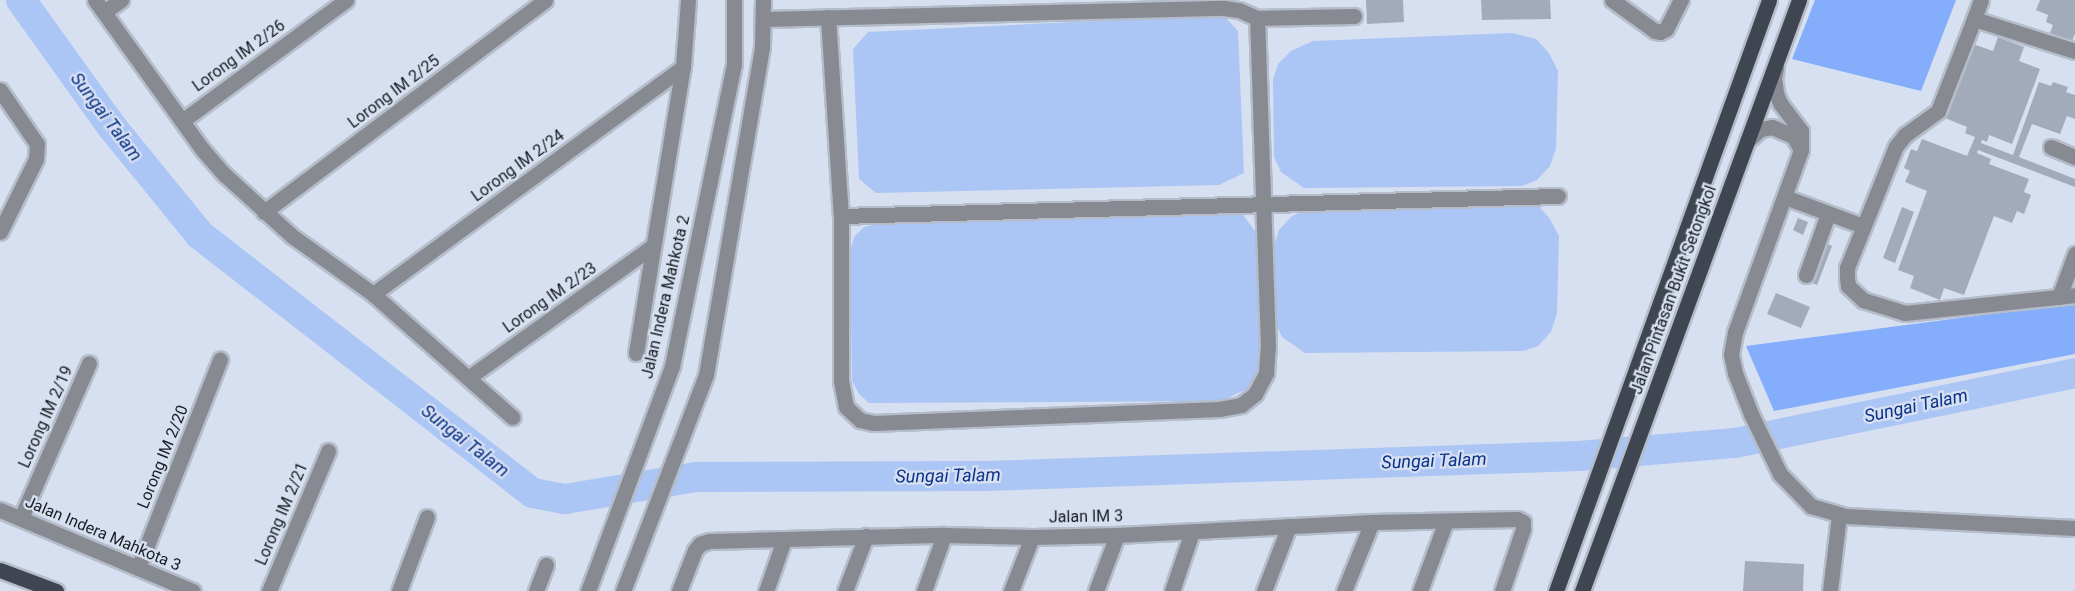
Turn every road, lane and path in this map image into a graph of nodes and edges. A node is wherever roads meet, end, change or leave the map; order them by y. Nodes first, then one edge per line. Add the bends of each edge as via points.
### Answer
1 (121, 0) edge
2 (346, 0) edge
3 (544, 0) edge
4 (688, 0) edge
5 (734, 0) edge
6 (763, 0) edge
7 (1612, 0) edge
8 (1681, 0) edge
9 (1769, 0) edge
10 (1799, 0) edge
11 (1981, 0) edge
12 (99, 6) edge
13 (1354, 16) dead end
14 (828, 17) junction
15 (1257, 18) junction
16 (764, 19) junction
17 (1974, 19) junction
18 (1783, 42) junction
19 (2075, 51) edge
20 (683, 67) junction
21 (0, 90) edge
22 (182, 121) junction
23 (1747, 141) junction
24 (2051, 147) dead end
25 (1801, 150) junction
26 (2075, 157) edge
27 (1558, 196) dead end
28 (1785, 197) junction
29 (1263, 205) junction
30 (264, 212) junction
31 (1828, 213) junction
32 (841, 216) junction
33 (1863, 226) junction
34 (0, 232) edge
35 (653, 246) junction
36 (2075, 254) edge
37 (1806, 275) dead end
38 (373, 294) junction
39 (2075, 295) edge
40 (2059, 297) junction
41 (636, 353) dead end
42 (220, 360) dead end
43 (89, 363) dead end
44 (468, 378) junction
45 (512, 417) dead end
46 (328, 451) dead end
47 (0, 510) edge
48 (1839, 514) junction
49 (427, 517) dead end
50 (21, 518) junction
51 (1446, 521) junction
52 (1372, 522) junction
53 (1288, 526) junction
54 (2075, 528) edge
55 (1192, 532) junction
56 (944, 535) junction
57 (1117, 535) junction
58 (866, 536) junction
59 (1032, 537) junction
60 (784, 540) junction
61 (546, 565) dead end
62 (138, 568) junction
63 (0, 570) edge
64 (56, 591) edge
65 (193, 591) edge
66 (268, 591) edge
67 (399, 591) edge
68 (536, 591) edge
69 (588, 591) edge
70 (623, 591) edge
71 (679, 591) edge
72 (766, 591) edge
73 (845, 591) edge
74 (924, 591) edge
75 (1011, 591) edge
76 (1096, 591) edge
77 (1172, 591) edge
78 (1264, 591) edge
79 (1344, 591) edge
80 (1420, 591) edge
81 (1502, 591) edge
82 (1556, 591) edge
83 (1582, 591) edge
84 (1830, 591) edge

1 - 12 street
2 - 22 street, Lorong IM 2/26
3 - 30 street, Lorong IM 2/25
4 - 20 street
5 - 69 street, Jalan Indera Mahkota 2 via 732,74 672,366
6 - 16 street
7 - 8 street via 1660,32 1666,29
9 - 82 main road, Jalan Pintasan Bukit Setongkol
10 - 18 main road, Jalan Pintasan Bukit Setongkol
11 - 17 street
12 - 22 street
13 - 15 street
14 - 15 street via 1224,8
14 - 16 street
14 - 32 street
15 - 29 street
16 - 70 street via 705,375
17 - 19 street
17 - 33 street via 1943,103 1896,146
18 - 23 main road, Jalan Pintasan Bukit Setongkol
18 - 25 street via 1774,78 1776,93 1801,131
20 - 35 street
20 - 38 street, Lorong IM 2/24
21 - 34 street via 35,138 36,159
22 - 30 street via 225,175
23 - 25 street via 1761,129 1772,127 1793,136
23 - 83 main road, Jalan Pintasan Bukit Setongkol
24 - 26 street
25 - 28 street
27 - 29 street
28 - 31 street
28 - 48 street via 1732,344 1735,373 1780,474 1811,506
29 - 32 street
29 - 32 street via 1266,373 1256,394 1241,405 873,423 860,420 846,407 841,381
30 - 38 street
31 - 33 street
31 - 37 street
33 - 40 street via 1847,277 1848,286 1863,300 1905,313 1923,313
35 - 41 street
35 - 44 street, Lorong IM 2/23
36 - 40 street
38 - 44 street
39 - 40 street
42 - 62 street, Lorong IM 2/20
43 - 50 street, Lorong IM 2/19
44 - 45 street
46 - 66 street, Lorong IM 2/21
47 - 50 street, Jalan Indera Mahkota 3
48 - 54 street
48 - 84 street
49 - 67 street
50 - 62 street, Jalan Indera Mahkota 3
51 - 52 street, Jalan IM 3
51 - 80 street
51 - 81 street, Jalan IM 3 via 1523,522
52 - 53 street, Jalan IM 3
52 - 79 street
53 - 55 street, Jalan IM 3
53 - 78 street
55 - 57 street, Jalan IM 3
55 - 77 street
56 - 58 street, Jalan IM 3
56 - 59 street, Jalan IM 3
56 - 74 street
57 - 59 street, Jalan IM 3
57 - 76 street
58 - 60 street, Jalan IM 3
58 - 73 street
59 - 75 street
60 - 71 street, Jalan IM 3 via 700,543
60 - 72 street
61 - 68 street
62 - 65 street, Jalan Indera Mahkota 3
63 - 64 main road

